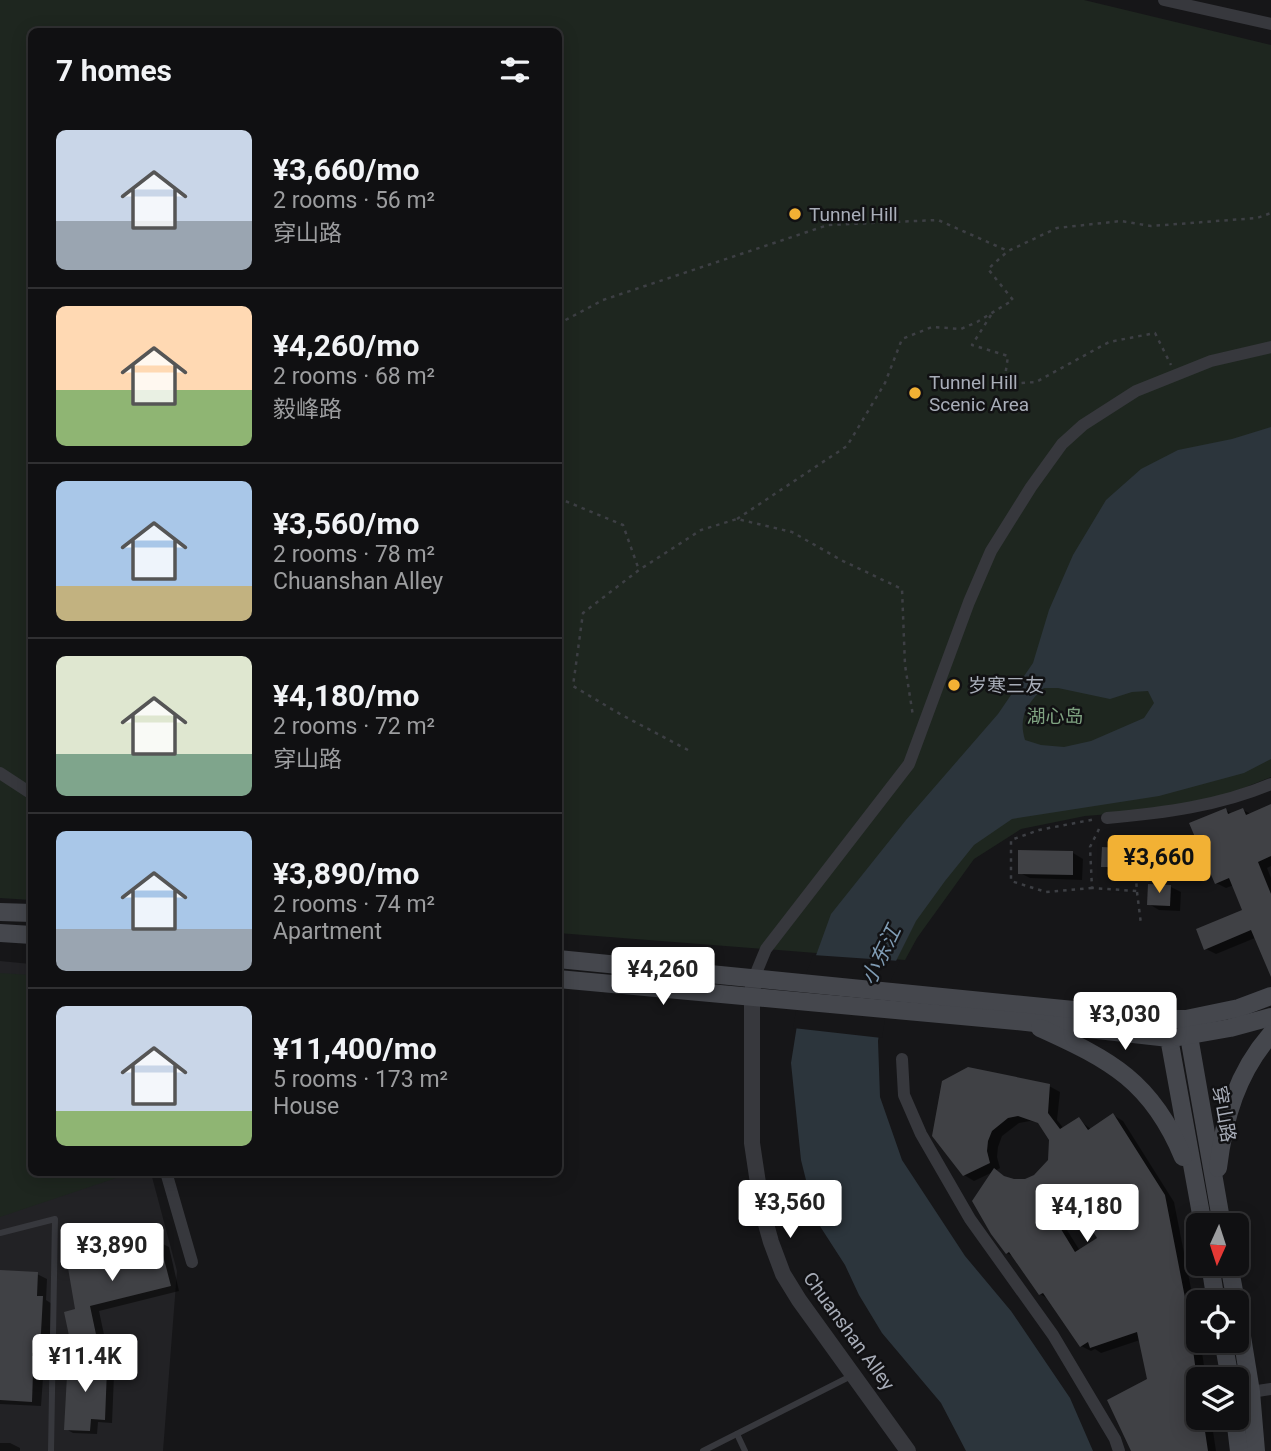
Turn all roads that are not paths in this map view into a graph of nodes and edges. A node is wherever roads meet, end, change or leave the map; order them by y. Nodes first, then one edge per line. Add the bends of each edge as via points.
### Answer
1 (1164, 0) edge
2 (1271, 24) edge
3 (1271, 348) edge
4 (0, 773) edge
5 (1271, 784) edge
6 (28, 791) edge
7 (1107, 818) road end
8 (0, 912) edge
9 (28, 913) edge
10 (0, 933) edge
11 (28, 935) edge
12 (562, 959) edge
13 (754, 978) junction
14 (562, 979) edge
15 (752, 996) junction
16 (1271, 996) edge
17 (926, 1003) junction
18 (1271, 1017) edge
19 (1165, 1019) junction
20 (1026, 1022) junction
21 (1187, 1027) junction
22 (1271, 1034) edge
23 (1169, 1038) junction
24 (902, 1059) dead end
25 (167, 1176) edge
26 (1196, 1186) junction
27 (1216, 1189) junction
28 (1201, 1213) edge
29 (1220, 1213) edge
30 (0, 1233) edge
31 (192, 1262) dead end
32 (1245, 1353) edge
33 (854, 1375) junction
34 (1271, 1389) edge
35 (1251, 1392) junction
36 (1236, 1430) edge
37 (737, 1434) junction
38 (903, 1449) edge
39 (51, 1451) edge
40 (703, 1451) edge
41 (745, 1451) edge
42 (1119, 1451) edge
43 (1239, 1451) edge
44 (1256, 1451) edge

1 - 2 street
3 - 13 street via 1210,361 1136,391 1062,444 991,551 909,764 766,949
4 - 6 street
5 - 7 street via 1192,807
8 - 9 main road
10 - 11 main road
12 - 13 main road
13 - 15 street, Chuanshan Alley
13 - 17 main road
14 - 15 main road
15 - 17 main road
15 - 33 street, Chuanshan Alley via 752,1143 762,1210 783,1274
16 - 21 main road
17 - 19 main road
17 - 20 main road
18 - 21 main road via 1230,1028
19 - 21 main road
19 - 23 main road
20 - 23 main road
20 - 26 main road via 1089,1050 1130,1078 1163,1115
21 - 23 main road
21 - 27 main road, 穿山路
22 - 27 main road via 1231,1102
23 - 26 main road
24 - 42 street via 904,1095 921,1134 977,1230 1053,1335
25 - 31 street
26 - 28 main road
27 - 29 main road, 穿山路
30 - 39 lane via 55,1219
32 - 35 main road
33 - 37 lane
33 - 38 street, Chuanshan Alley
34 - 35 street
35 - 44 main road
36 - 43 main road
37 - 40 lane
37 - 41 lane

